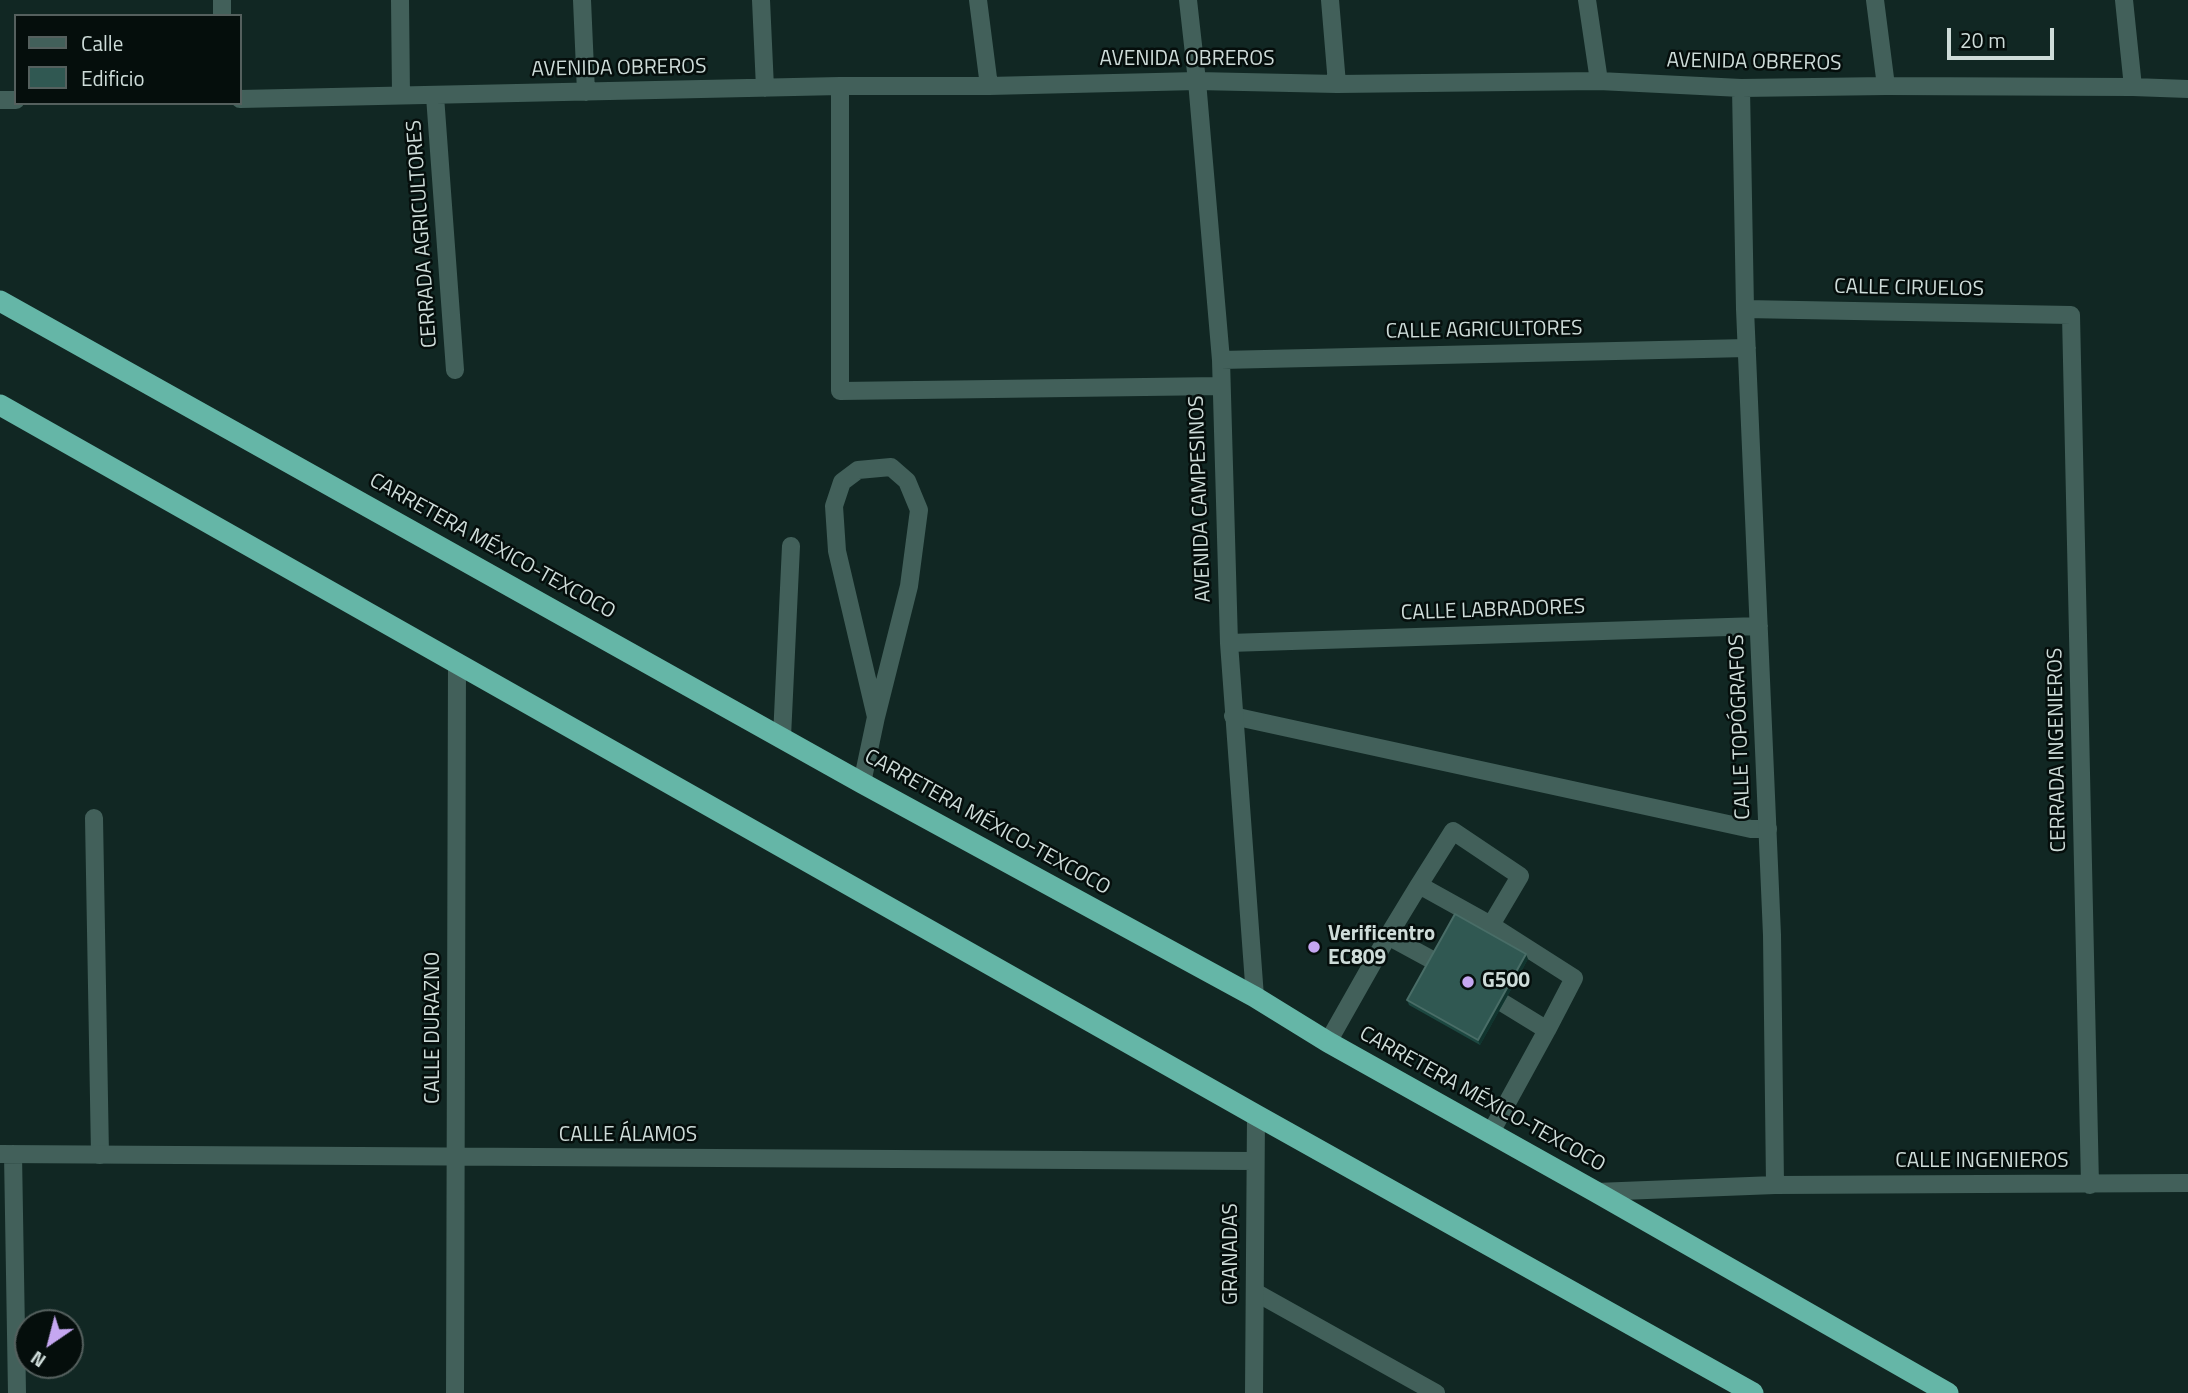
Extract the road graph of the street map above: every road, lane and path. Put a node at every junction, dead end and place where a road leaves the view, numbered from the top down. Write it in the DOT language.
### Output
graph roads {
  1 [pos="400,0"];
  2 [pos="582,0"];
  3 [pos="761,0"];
  4 [pos="978,0"];
  5 [pos="1188,0"];
  6 [pos="1329,0"];
  7 [pos="1587,0"];
  8 [pos="1875,0"];
  9 [pos="2124,0"];
  10 [pos="1197,81"];
  11 [pos="1599,81"];
  12 [pos="1337,84"];
  13 [pos="840,86"];
  14 [pos="989,86"];
  15 [pos="1886,86"];
  16 [pos="2133,87"];
  17 [pos="765,88"];
  18 [pos="1741,88"];
  19 [pos="2188,89"];
  20 [pos="586,92"];
  21 [pos="401,95"];
  22 [pos="435,96"];
  23 [pos="242,99"];
  24 [pos="0,301"];
  25 [pos="1745,309"];
  26 [pos="2071,315"];
  27 [pos="1747,348"];
  28 [pos="1221,360"];
  29 [pos="455,370"];
  30 [pos="1221,386"];
  31 [pos="0,405"];
  32 [pos="791,546"];
  33 [pos="1759,626"];
  34 [pos="1228,643"];
  35 [pos="457,663"];
  36 [pos="1233,716"];
  37 [pos="876,717"];
  38 [pos="782,737"];
  39 [pos="862,783"];
  40 [pos="94,818"];
  41 [pos="1768,829"];
  42 [pos="1419,885"];
  43 [pos="1490,925"];
  44 [pos="1388,936"];
  45 [pos="1434,961"];
  46 [pos="1255,997"];
  47 [pos="1503,1003"];
  48 [pos="1547,1030"];
  49 [pos="1328,1042"];
  50 [pos="1256,1115"];
  51 [pos="1490,1134"];
  52 [pos="7,1154"];
  53 [pos="100,1155"];
  54 [pos="456,1158"];
  55 [pos="1255,1161"];
  56 [pos="2188,1183"];
  57 [pos="1775,1185"];
  58 [pos="2090,1185"];
  59 [pos="1596,1192"];
  60 [pos="1255,1292"];
  61 [pos="17,1393"];
  62 [pos="455,1393"];
  63 [pos="1254,1393"];
  64 [pos="1436,1393"];
  65 [pos="1754,1393"];
  66 [pos="1948,1393"];
  1 -- 21 [label="street"];
  2 -- 20 [label="street"];
  3 -- 17 [label="street"];
  4 -- 14 [label="street"];
  5 -- 10 [label="street, AVENIDA CAMPESINOS"];
  6 -- 12 [label="street"];
  7 -- 11 [label="street"];
  8 -- 15 [label="street"];
  9 -- 16 [label="street"];
  10 -- 12 [label="street, AVENIDA OBREROS"];
  10 -- 14 [label="street, AVENIDA OBREROS"];
  10 -- 28 [label="street, AVENIDA CAMPESINOS"];
  11 -- 12 [label="street, AVENIDA OBREROS"];
  11 -- 18 [label="street, AVENIDA OBREROS"];
  13 -- 14 [label="street, AVENIDA OBREROS"];
  13 -- 17 [label="street, AVENIDA OBREROS"];
  13 -- 30 [label="street"];
  15 -- 16 [label="street, AVENIDA OBREROS"];
  15 -- 18 [label="street, AVENIDA OBREROS"];
  16 -- 19 [label="street, AVENIDA OBREROS"];
  17 -- 20 [label="street, AVENIDA OBREROS"];
  18 -- 25 [label="street, CALLE TOPÓGRAFOS"];
  20 -- 22 [label="street, AVENIDA OBREROS"];
  21 -- 22 [label="street, AVENIDA OBREROS"];
  21 -- 23 [label="street, AVENIDA OBREROS"];
  22 -- 29 [label="street, CERRADA AGRICULTORES"];
  24 -- 38 [label="highway, CARRETERA MÉXICO-TEXCOCO"];
  25 -- 26 [label="street, CALLE CIRUELOS"];
  25 -- 27 [label="street, CALLE TOPÓGRAFOS"];
  26 -- 58 [label="street, CERRADA INGENIEROS"];
  27 -- 28 [label="street, CALLE AGRICULTORES"];
  27 -- 33 [label="street, CALLE TOPÓGRAFOS"];
  28 -- 30 [label="street, AVENIDA CAMPESINOS"];
  30 -- 34 [label="street, AVENIDA CAMPESINOS"];
  31 -- 35 [label="highway"];
  32 -- 38 [label="street"];
  33 -- 34 [label="street, CALLE LABRADORES"];
  33 -- 41 [label="street, CALLE TOPÓGRAFOS"];
  34 -- 36 [label="street, AVENIDA CAMPESINOS"];
  35 -- 50 [label="highway"];
  35 -- 54 [label="street, CALLE DURAZNO"];
  36 -- 41 [label="street"];
  36 -- 46 [label="street, AVENIDA CAMPESINOS"];
  37 -- 37 [label="street"];
  37 -- 39 [label="street"];
  38 -- 39 [label="highway, CARRETERA MÉXICO-TEXCOCO"];
  39 -- 46 [label="highway, CARRETERA MÉXICO-TEXCOCO"];
  40 -- 53 [label="street"];
  41 -- 57 [label="street, CALLE TOPÓGRAFOS"];
  42 -- 43 [label="street"];
  42 -- 43 [label="street"];
  42 -- 44 [label="street"];
  43 -- 48 [label="street"];
  44 -- 45 [label="street"];
  44 -- 49 [label="street"];
  46 -- 49 [label="highway, CARRETERA MÉXICO-TEXCOCO"];
  47 -- 48 [label="street"];
  48 -- 51 [label="street"];
  49 -- 51 [label="highway, CARRETERA MÉXICO-TEXCOCO"];
  50 -- 55 [label="street, GRANADAS"];
  50 -- 65 [label="highway"];
  51 -- 59 [label="highway, CARRETERA MÉXICO-TEXCOCO"];
  52 -- 53 [label="street, CALLE ÁLAMOS"];
  52 -- 61 [label="street"];
  53 -- 54 [label="street, CALLE ÁLAMOS"];
  54 -- 55 [label="street, CALLE ÁLAMOS"];
  54 -- 62 [label="street, CALLE DURAZNO"];
  55 -- 60 [label="street, GRANADAS"];
  56 -- 58 [label="street, CALLE INGENIEROS"];
  57 -- 58 [label="street, CALLE INGENIEROS"];
  57 -- 59 [label="street"];
  59 -- 66 [label="highway, CARRETERA MÉXICO-TEXCOCO"];
  60 -- 63 [label="street, GRANADAS"];
  60 -- 64 [label="street"];
}
